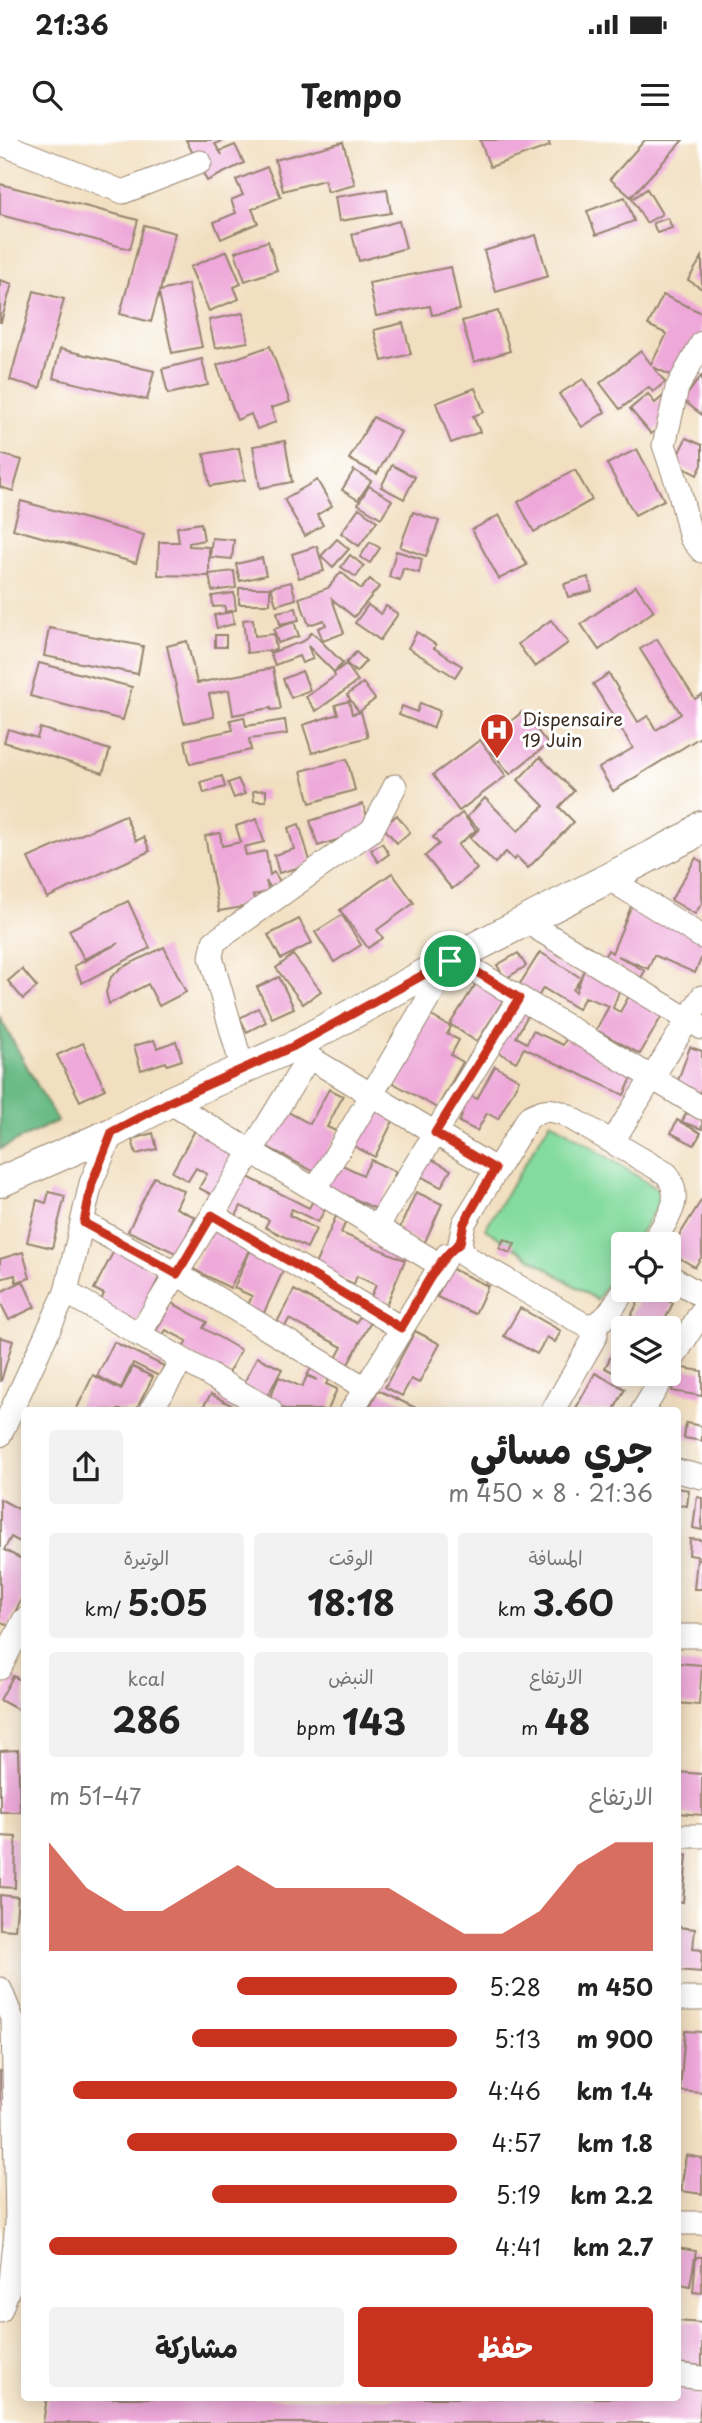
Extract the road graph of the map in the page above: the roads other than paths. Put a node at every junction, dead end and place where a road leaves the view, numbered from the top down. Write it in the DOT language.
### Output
graph roads {
  1 [pos="0,143"];
  2 [pos="200,162"];
  3 [pos="702,343"];
  4 [pos="702,551"];
  5 [pos="395,786"];
  6 [pos="697,836"];
  7 [pos="608,878"];
  8 [pos="525,921"];
  9 [pos="702,937"];
  10 [pos="452,960"];
  11 [pos="702,997"];
  12 [pos="519,998"];
  13 [pos="695,1023"];
  14 [pos="300,1052"];
  15 [pos="243,1071"];
  16 [pos="652,1078"];
  17 [pos="372,1095"];
  18 [pos="169,1102"];
  19 [pos="702,1108"];
  20 [pos="112,1132"];
  21 [pos="435,1133"];
  22 [pos="613,1140"];
  23 [pos="251,1152"];
  24 [pos="495,1169"];
  25 [pos="0,1182"];
  26 [pos="315,1190"];
  27 [pos="212,1215"];
  28 [pos="84,1223"];
  29 [pos="377,1227"];
  30 [pos="659,1232"];
  31 [pos="460,1243"];
  32 [pos="440,1265"];
  33 [pos="177,1274"];
  34 [pos="681,1283"];
  35 [pos="66,1292"];
  36 [pos="702,1296"];
  37 [pos="616,1302"];
  38 [pos="702,1311"];
  39 [pos="595,1325"];
  40 [pos="401,1328"];
  41 [pos="139,1335"];
  42 [pos="681,1346"];
  43 [pos="182,1360"];
  44 [pos="658,1386"];
  45 [pos="365,1388"];
  46 [pos="153,1407"];
  47 [pos="265,1407"];
  48 [pos="354,1407"];
  49 [pos="554,1407"];
  50 [pos="645,1407"];
  51 [pos="2,1427"];
  52 [pos="681,1472"];
  53 [pos="702,1477"];
  54 [pos="21,1626"];
  55 [pos="681,1636"];
  56 [pos="702,1636"];
  57 [pos="0,1668"];
  58 [pos="681,1836"];
  59 [pos="702,1836"];
  60 [pos="0,1989"];
  61 [pos="681,1999"];
  62 [pos="702,1999"];
  63 [pos="681,2223"];
  64 [pos="702,2223"];
  65 [pos="0,2311"];
  66 [pos="681,2375"];
  67 [pos="702,2378"];
  1 -- 2 [label="street"];
  3 -- 4 [label="street"];
  5 -- 15 [label="street"];
  6 -- 7 [label="main road"];
  7 -- 8 [label="main road"];
  7 -- 9 [label="street"];
  8 -- 10 [label="main road"];
  8 -- 13 [label="street"];
  10 -- 12 [label="street"];
  10 -- 14 [label="main road"];
  10 -- 17 [label="street"];
  11 -- 13 [label="street"];
  12 -- 16 [label="street"];
  12 -- 21 [label="street"];
  13 -- 16 [label="street"];
  14 -- 15 [label="main road"];
  14 -- 17 [label="street"];
  14 -- 23 [label="street"];
  15 -- 18 [label="main road"];
  16 -- 19 [label="street"];
  16 -- 22 [label="street"];
  17 -- 21 [label="street"];
  17 -- 26 [label="street"];
  18 -- 20 [label="main road"];
  18 -- 23 [label="street"];
  20 -- 25 [label="main road"];
  20 -- 28 [label="street"];
  21 -- 24 [label="street"];
  21 -- 29 [label="street"];
  22 -- 24 [label="street"];
  22 -- 30 [label="street"];
  23 -- 26 [label="street"];
  23 -- 27 [label="street"];
  24 -- 31 [label="street"];
  26 -- 29 [label="street"];
  27 -- 33 [label="street"];
  27 -- 40 [label="street"];
  28 -- 33 [label="street"];
  28 -- 35 [label="street"];
  29 -- 32 [label="street"];
  31 -- 32 [label="street"];
  31 -- 39 [label="street"];
  32 -- 40 [label="street"];
  33 -- 41 [label="street"];
  33 -- 45 [label="street"];
  34 -- 36 [label="street"];
  35 -- 41 [label="street"];
  35 -- 51 [label="street"];
  37 -- 39 [label="street"];
  38 -- 42 [label="street"];
  39 -- 49 [label="street"];
  40 -- 45 [label="street"];
  41 -- 43 [label="street"];
  43 -- 46 [label="street"];
  43 -- 47 [label="street"];
  44 -- 50 [label="street"];
  45 -- 48 [label="street"];
  52 -- 53 [label="street"];
  54 -- 57 [label="street"];
  55 -- 56 [label="street"];
  58 -- 59 [label="street"];
  60 -- 65 [label="street"];
  61 -- 62 [label="street"];
  63 -- 64 [label="street"];
  66 -- 67 [label="street"];
}
